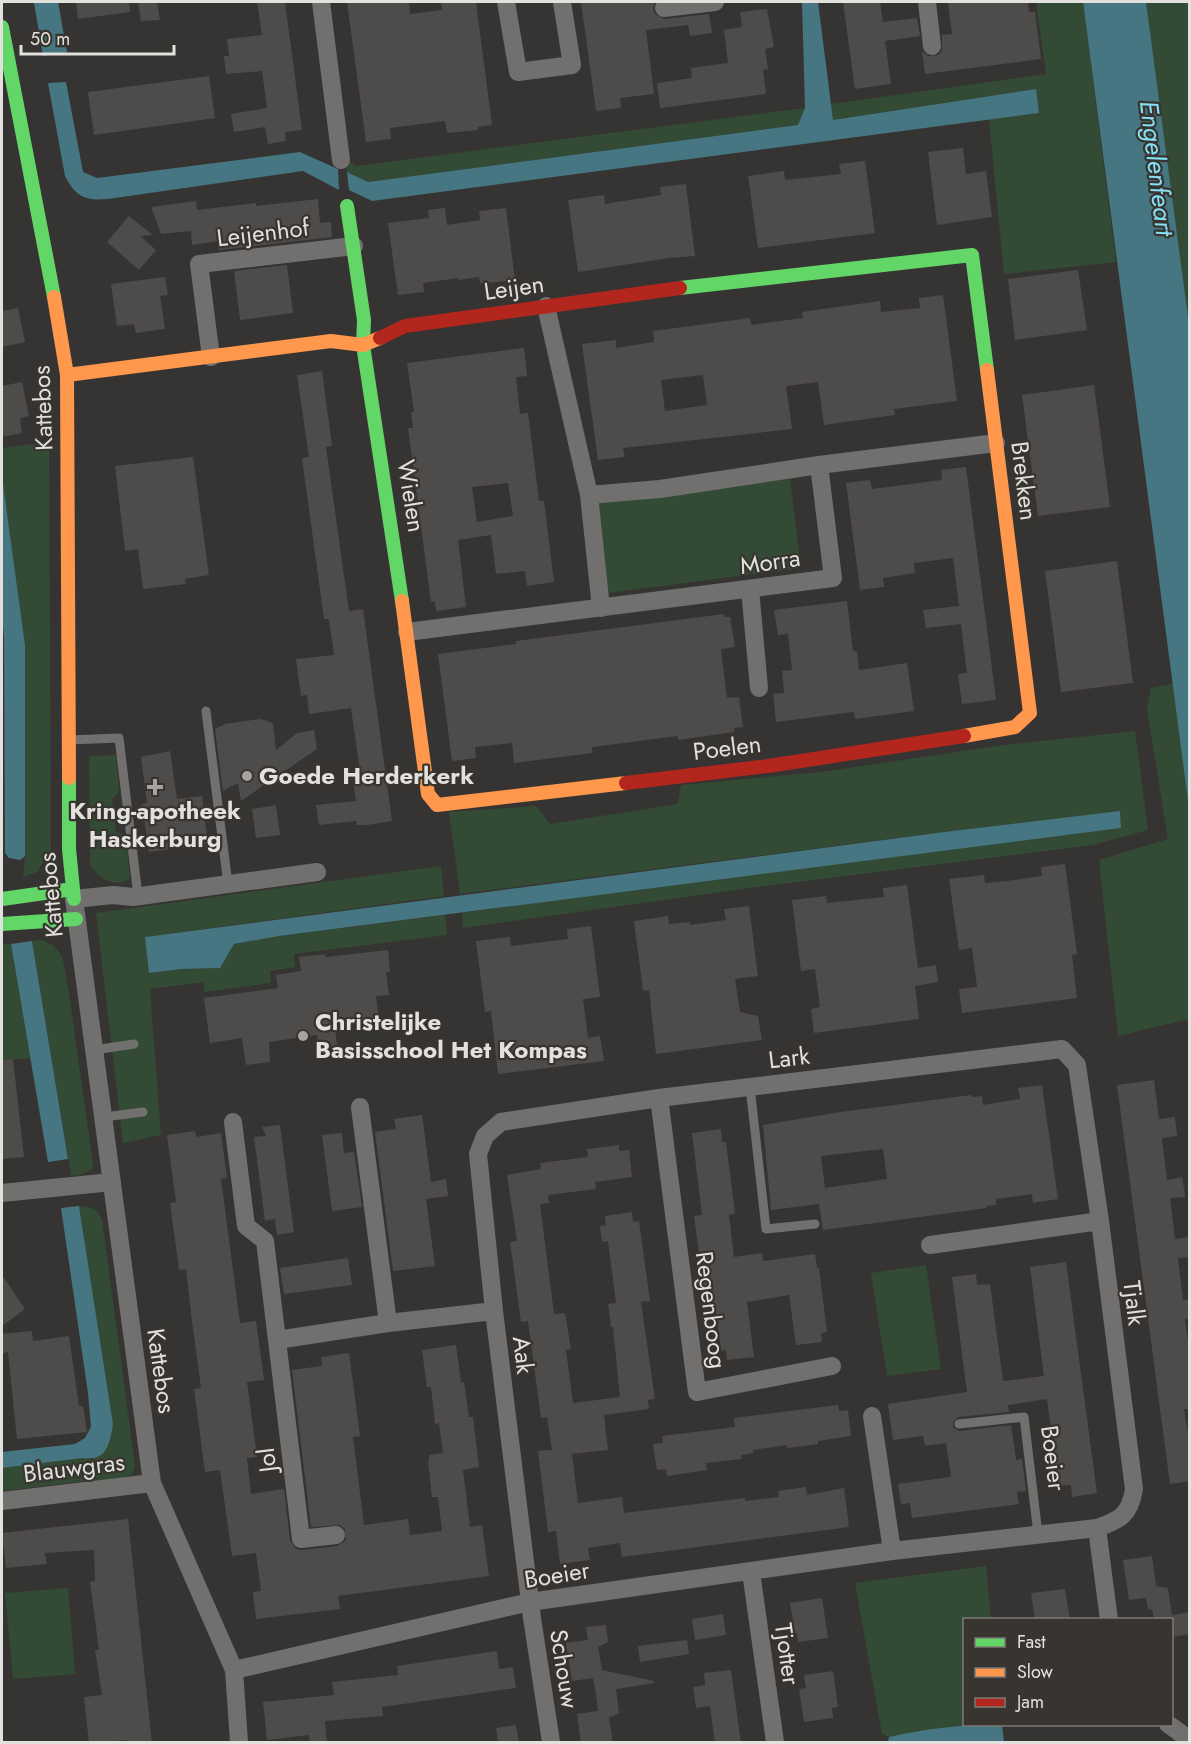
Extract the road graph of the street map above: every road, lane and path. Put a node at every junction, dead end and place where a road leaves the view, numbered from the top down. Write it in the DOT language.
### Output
graph roads {
  1 [pos="321,2"];
  2 [pos="506,2"];
  3 [pos="562,2"];
  4 [pos="715,2"];
  5 [pos="927,2"];
  6 [pos="664,8"];
  7 [pos="2,27"];
  8 [pos="932,46"];
  9 [pos="341,160"];
  10 [pos="347,206"];
  11 [pos="354,246"];
  12 [pos="972,255"];
  13 [pos="546,306"];
  14 [pos="363,345"];
  15 [pos="211,357"];
  16 [pos="67,375"];
  17 [pos="996,443"];
  18 [pos="819,465"];
  19 [pos="588,495"];
  20 [pos="750,589"];
  21 [pos="601,608"];
  22 [pos="407,632"];
  23 [pos="759,688"];
  24 [pos="206,711"];
  25 [pos="1030,712"];
  26 [pos="69,740"];
  27 [pos="428,794"];
  28 [pos="316,872"];
  29 [pos="228,884"];
  30 [pos="74,894"];
  31 [pos="138,896"];
  32 [pos="2,899"];
  33 [pos="76,919"];
  34 [pos="2,924"];
  35 [pos="134,1044"];
  36 [pos="94,1050"];
  37 [pos="1077,1065"];
  38 [pos="750,1087"];
  39 [pos="659,1098"];
  40 [pos="360,1107"];
  41 [pos="143,1112"];
  42 [pos="104,1117"];
  43 [pos="233,1122"];
  44 [pos="501,1122"];
  45 [pos="112,1182"];
  46 [pos="2,1193"];
  47 [pos="1100,1221"];
  48 [pos="816,1224"];
  49 [pos="930,1245"];
  50 [pos="494,1311"];
  51 [pos="388,1323"];
  52 [pos="277,1340"];
  53 [pos="832,1366"];
  54 [pos="872,1416"];
  55 [pos="959,1424"];
  56 [pos="152,1483"];
  57 [pos="2,1501"];
  58 [pos="1097,1528"];
  59 [pos="336,1534"];
  60 [pos="1038,1534"];
  61 [pos="892,1551"];
  62 [pos="751,1572"];
  63 [pos="530,1602"];
  64 [pos="1109,1618"];
  65 [pos="234,1670"];
  66 [pos="1169,1726"];
  67 [pos="1190,1740"];
  68 [pos="239,1743"];
  69 [pos="551,1743"];
  70 [pos="775,1743"];
  1 -- 9 [label="street"];
  2 -- 3 [label="street"];
  4 -- 6 [label="street"];
  5 -- 8 [label="street"];
  7 -- 16 [label="street, Kattebos"];
  10 -- 11 [label="street, Wielen"];
  11 -- 14 [label="street, Wielen"];
  11 -- 15 [label="street, Leijenhof"];
  12 -- 13 [label="street, Leijen"];
  12 -- 17 [label="street, Brekken"];
  13 -- 14 [label="street, Leijen"];
  13 -- 19 [label="street"];
  14 -- 15 [label="street"];
  14 -- 22 [label="street, Wielen"];
  15 -- 16 [label="street"];
  16 -- 26 [label="street, Kattebos"];
  17 -- 18 [label="street"];
  17 -- 25 [label="street, Brekken"];
  18 -- 19 [label="street"];
  18 -- 20 [label="street, Morra"];
  19 -- 21 [label="street"];
  20 -- 21 [label="street, Morra"];
  20 -- 23 [label="street"];
  21 -- 22 [label="street, Morra"];
  22 -- 27 [label="street, Wielen"];
  24 -- 29 [label="lane"];
  25 -- 27 [label="street, Poelen"];
  26 -- 30 [label="street, Kattebos"];
  26 -- 31 [label="lane"];
  28 -- 29 [label="street"];
  29 -- 31 [label="street"];
  30 -- 31 [label="street"];
  30 -- 32 [label="street"];
  30 -- 33 [label="street, Kattebos"];
  33 -- 34 [label="street"];
  33 -- 36 [label="street, Kattebos"];
  35 -- 36 [label="lane"];
  36 -- 42 [label="street, Kattebos"];
  37 -- 38 [label="street, Lark"];
  37 -- 47 [label="street, Tjalk"];
  38 -- 39 [label="street, Lark"];
  38 -- 48 [label="lane"];
  39 -- 44 [label="street, Lark"];
  39 -- 53 [label="street, Regenboog"];
  40 -- 51 [label="street"];
  41 -- 42 [label="lane"];
  42 -- 45 [label="street, Kattebos"];
  43 -- 52 [label="street, Jol"];
  44 -- 50 [label="street, Aak"];
  45 -- 46 [label="street"];
  45 -- 56 [label="street, Kattebos"];
  47 -- 49 [label="street"];
  47 -- 58 [label="street, Tjalk"];
  50 -- 51 [label="street"];
  50 -- 63 [label="street, Aak"];
  51 -- 52 [label="street"];
  52 -- 59 [label="street, Jol"];
  54 -- 61 [label="street"];
  55 -- 60 [label="lane, Boeier"];
  56 -- 57 [label="street, Blauwgras"];
  56 -- 65 [label="street, Kattebos"];
  58 -- 60 [label="street, Boeier"];
  58 -- 64 [label="street"];
  60 -- 61 [label="street, Boeier"];
  61 -- 62 [label="street, Boeier"];
  62 -- 63 [label="street, Boeier"];
  62 -- 70 [label="street, Tjotter"];
  63 -- 65 [label="street, Boeier"];
  63 -- 69 [label="street, Schouw"];
  65 -- 68 [label="street, Kattebos"];
  66 -- 67 [label="street"];
}
